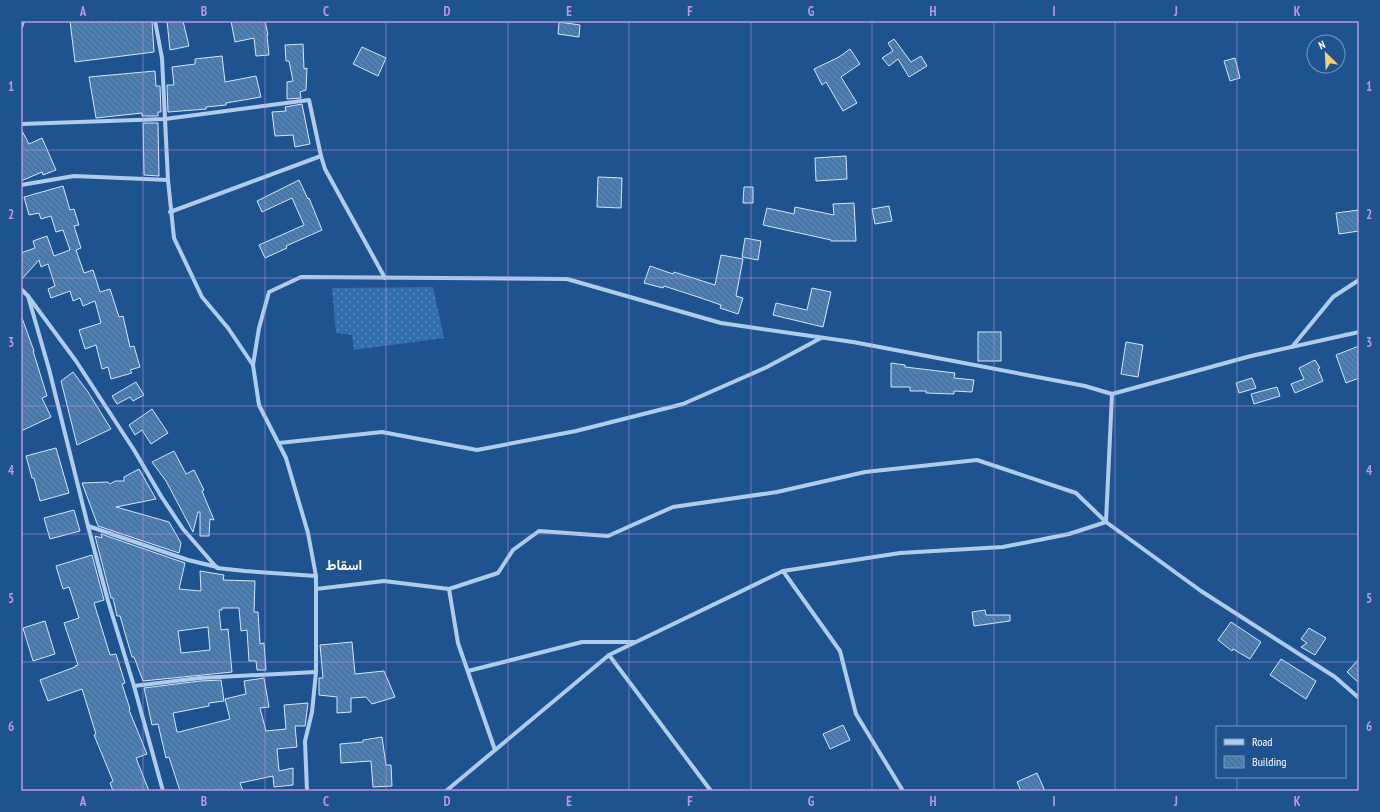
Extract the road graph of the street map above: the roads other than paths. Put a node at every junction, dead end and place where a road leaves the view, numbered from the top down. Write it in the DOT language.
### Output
graph roads {
  1 [pos="23,21"];
  2 [pos="155,21"];
  3 [pos="21,27"];
  4 [pos="165,119"];
  5 [pos="21,124"];
  6 [pos="321,156"];
  7 [pos="168,180"];
  8 [pos="21,185"];
  9 [pos="170,212"];
  10 [pos="385,278"];
  11 [pos="1359,280"];
  12 [pos="21,289"];
  13 [pos="28,296"];
  14 [pos="1359,332"];
  15 [pos="821,338"];
  16 [pos="1291,347"];
  17 [pos="253,365"];
  18 [pos="1112,394"];
  19 [pos="279,443"];
  20 [pos="1106,522"];
  21 [pos="88,526"];
  22 [pos="217,568"];
  23 [pos="783,571"];
  24 [pos="316,576"];
  25 [pos="316,589"];
  26 [pos="449,589"];
  27 [pos="636,642"];
  28 [pos="609,655"];
  29 [pos="468,671"];
  30 [pos="316,672"];
  31 [pos="134,686"];
  32 [pos="1359,698"];
  33 [pos="495,750"];
  34 [pos="163,791"];
  35 [pos="307,791"];
  36 [pos="446,791"];
  37 [pos="711,791"];
  38 [pos="903,791"];
  1 -- 3 [label="street"];
  2 -- 4 [label="street"];
  4 -- 5 [label="street"];
  4 -- 6 [label="street"];
  4 -- 7 [label="street"];
  6 -- 9 [label="street"];
  6 -- 10 [label="street"];
  7 -- 8 [label="street"];
  7 -- 9 [label="street"];
  9 -- 17 [label="street"];
  10 -- 15 [label="street"];
  10 -- 17 [label="street"];
  11 -- 16 [label="street"];
  12 -- 13 [label="street"];
  13 -- 21 [label="street"];
  13 -- 22 [label="street"];
  14 -- 16 [label="street"];
  15 -- 18 [label="street"];
  15 -- 19 [label="street"];
  16 -- 18 [label="street"];
  17 -- 19 [label="street"];
  18 -- 20 [label="street"];
  19 -- 24 [label="street"];
  20 -- 23 [label="street"];
  20 -- 26 [label="street"];
  20 -- 32 [label="street"];
  21 -- 22 [label="street"];
  21 -- 31 [label="street"];
  22 -- 24 [label="street"];
  23 -- 27 [label="street"];
  23 -- 38 [label="street"];
  24 -- 25 [label="street"];
  25 -- 26 [label="street"];
  25 -- 30 [label="street"];
  26 -- 29 [label="street"];
  27 -- 28 [label="street"];
  27 -- 29 [label="street"];
  28 -- 33 [label="street"];
  28 -- 37 [label="street"];
  29 -- 33 [label="street"];
  30 -- 31 [label="street"];
  30 -- 35 [label="street"];
  31 -- 34 [label="street"];
  33 -- 36 [label="street"];
}
